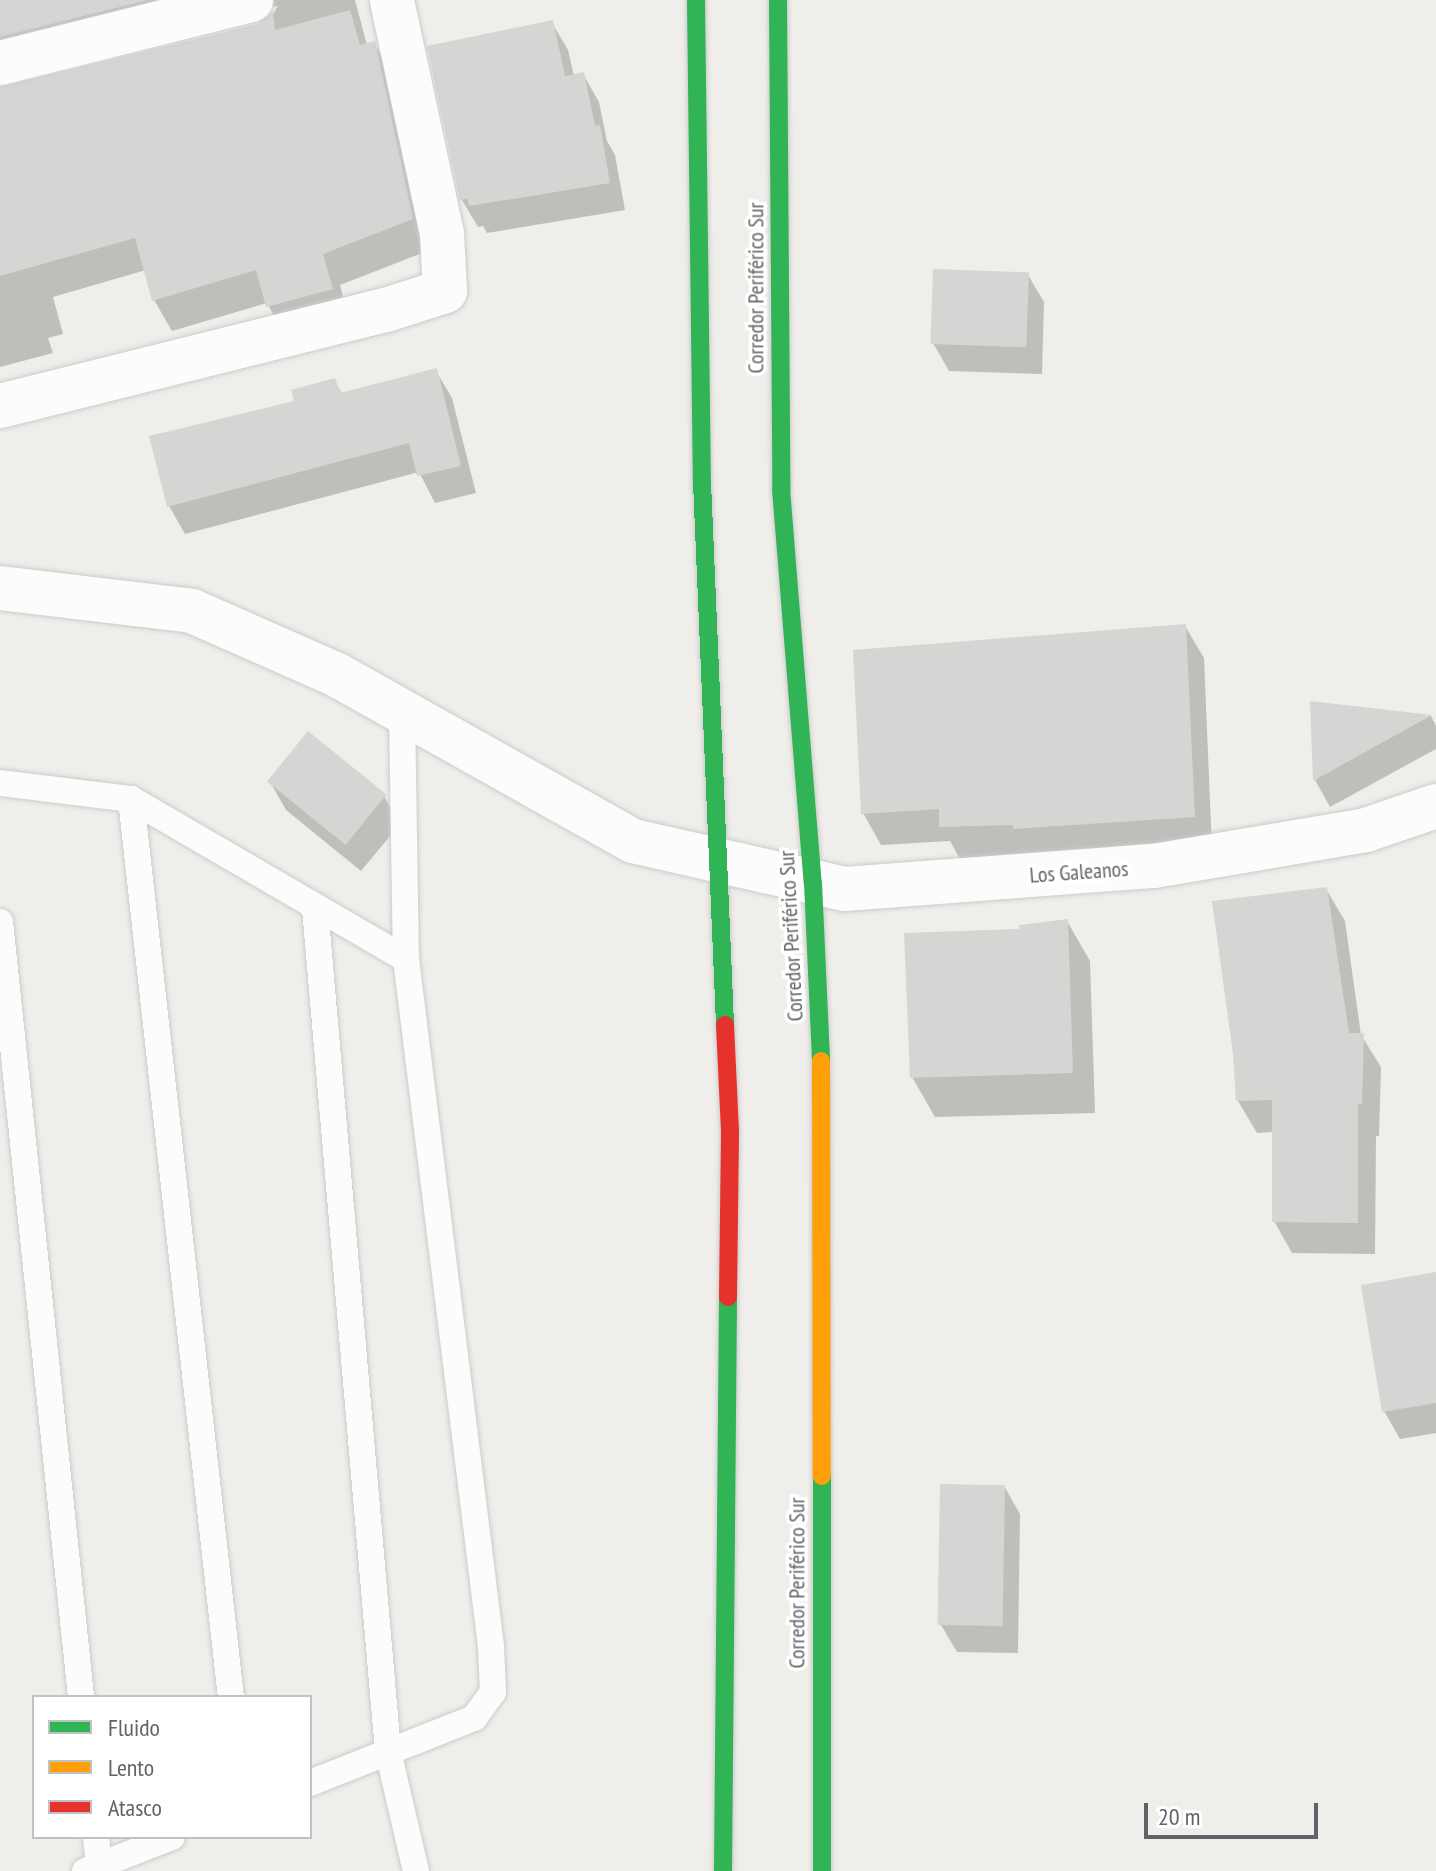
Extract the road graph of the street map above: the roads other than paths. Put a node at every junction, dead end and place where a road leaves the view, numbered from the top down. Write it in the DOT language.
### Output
graph roads {
  1 [pos="251,0"];
  2 [pos="392,0"];
  3 [pos="696,0"];
  4 [pos="778,0"];
  5 [pos="0,63"];
  6 [pos="0,406"];
  7 [pos="0,588"];
  8 [pos="402,711"];
  9 [pos="0,783"];
  10 [pos="131,799"];
  11 [pos="1436,806"];
  12 [pos="718,861"];
  13 [pos="813,883"];
  14 [pos="315,908"];
  15 [pos="0,922"];
  16 [pos="406,959"];
  17 [pos="81,1695"];
  18 [pos="231,1695"];
  19 [pos="388,1751"];
  20 [pos="312,1782"];
  21 [pos="96,1839"];
  22 [pos="167,1839"];
  23 [pos="92,1868"];
  24 [pos="416,1871"];
  25 [pos="723,1871"];
  26 [pos="822,1871"];
  1 -- 5 [label="street"];
  2 -- 6 [label="street"];
  3 -- 12 [label="main road"];
  4 -- 13 [label="main road, Corredor Periférico Sur"];
  7 -- 8 [label="street, Los Galeanos"];
  8 -- 12 [label="street, Los Galeanos"];
  8 -- 16 [label="lane"];
  9 -- 10 [label="lane"];
  10 -- 14 [label="lane"];
  10 -- 18 [label="lane"];
  11 -- 13 [label="street, Los Galeanos"];
  12 -- 13 [label="street, Los Galeanos"];
  12 -- 25 [label="main road"];
  13 -- 26 [label="main road, Corredor Periférico Sur"];
  14 -- 16 [label="lane"];
  14 -- 19 [label="lane"];
  15 -- 17 [label="lane"];
  16 -- 19 [label="lane"];
  19 -- 20 [label="lane"];
  19 -- 24 [label="lane"];
  21 -- 23 [label="lane"];
  22 -- 23 [label="lane"];
}
